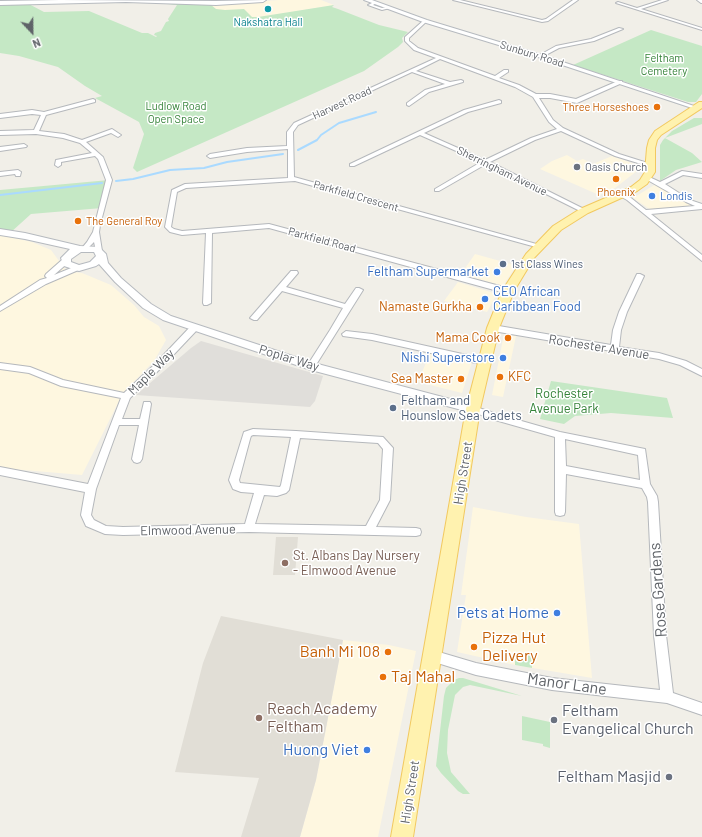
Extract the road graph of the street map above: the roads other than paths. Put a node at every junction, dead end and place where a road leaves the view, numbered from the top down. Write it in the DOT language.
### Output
graph roads {
  1 [pos="263,0"];
  2 [pos="367,0"];
  3 [pos="455,0"];
  4 [pos="576,0"];
  5 [pos="666,0"];
  6 [pos="699,0"];
  7 [pos="702,2"];
  8 [pos="0,3"];
  9 [pos="618,3"];
  10 [pos="639,9"];
  11 [pos="425,21"];
  12 [pos="621,29"];
  13 [pos="702,29"];
  14 [pos="540,56"];
  15 [pos="439,58"];
  16 [pos="412,71"];
  17 [pos="506,71"];
  18 [pos="495,78"];
  19 [pos="461,81"];
  20 [pos="620,82"];
  21 [pos="450,84"];
  22 [pos="535,96"];
  23 [pos="93,101"];
  24 [pos="499,102"];
  25 [pos="409,104"];
  26 [pos="700,107"];
  27 [pos="44,114"];
  28 [pos="0,116"];
  29 [pos="105,127"];
  30 [pos="561,129"];
  31 [pos="112,131"];
  32 [pos="36,132"];
  33 [pos="420,133"];
  34 [pos="0,134"];
  35 [pos="118,135"];
  36 [pos="82,142"];
  37 [pos="24,146"];
  38 [pos="291,147"];
  39 [pos="0,149"];
  40 [pos="96,154"];
  41 [pos="210,156"];
  42 [pos="486,162"];
  43 [pos="58,165"];
  44 [pos="352,165"];
  45 [pos="651,165"];
  46 [pos="18,171"];
  47 [pos="0,174"];
  48 [pos="702,176"];
  49 [pos="291,178"];
  50 [pos="646,178"];
  51 [pos="660,184"];
  52 [pos="437,190"];
  53 [pos="173,193"];
  54 [pos="621,195"];
  55 [pos="702,206"];
  56 [pos="584,211"];
  57 [pos="646,212"];
  58 [pos="209,230"];
  59 [pos="0,232"];
  60 [pos="96,232"];
  61 [pos="38,239"];
  62 [pos="538,246"];
  63 [pos="83,248"];
  64 [pos="702,248"];
  65 [pos="690,249"];
  66 [pos="100,254"];
  67 [pos="702,259"];
  68 [pos="66,260"];
  69 [pos="83,267"];
  70 [pos="294,273"];
  71 [pos="640,276"];
  72 [pos="118,280"];
  73 [pos="43,282"];
  74 [pos="282,288"];
  75 [pos="359,290"];
  76 [pos="508,291"];
  77 [pos="207,303"];
  78 [pos="346,307"];
  79 [pos="0,309"];
  80 [pos="254,318"];
  81 [pos="194,328"];
  82 [pos="493,328"];
  83 [pos="346,334"];
  84 [pos="615,349"];
  85 [pos="485,362"];
  86 [pos="0,366"];
  87 [pos="311,366"];
  88 [pos="702,373"];
  89 [pos="126,396"];
  90 [pos="147,404"];
  91 [pos="473,409"];
  92 [pos="116,422"];
  93 [pos="142,422"];
  94 [pos="296,434"];
  95 [pos="560,435"];
  96 [pos="137,459"];
  97 [pos="562,468"];
  98 [pos="0,471"];
  99 [pos="645,485"];
  100 [pos="92,489"];
  101 [pos="260,490"];
  102 [pos="560,512"];
  103 [pos="249,528"];
  104 [pos="369,531"];
  105 [pos="416,532"];
  106 [pos="432,656"];
  107 [pos="667,697"];
  108 [pos="702,709"];
  109 [pos="402,837"];
  1 -- 8 [label="street"];
  2 -- 11 [label="street, Sunbury Road"];
  3 -- 4 [label="street"];
  5 -- 10 [label="street"];
  6 -- 7 [label="street"];
  9 -- 10 [label="street"];
  10 -- 13 [label="street"];
  11 -- 14 [label="street, Sunbury Road"];
  11 -- 15 [label="street"];
  12 -- 14 [label="street"];
  14 -- 20 [label="street, Sunbury Road"];
  15 -- 16 [label="street, Harvest Road"];
  15 -- 18 [label="street"];
  16 -- 21 [label="street"];
  16 -- 38 [label="street, Harvest Road"];
  17 -- 18 [label="street"];
  18 -- 22 [label="street"];
  19 -- 21 [label="street"];
  20 -- 22 [label="street"];
  20 -- 26 [label="street, Sunbury Road"];
  21 -- 25 [label="street"];
  22 -- 30 [label="street"];
  23 -- 27 [label="street"];
  24 -- 33 [label="street"];
  26 -- 45 [label="main road, High Street"];
  27 -- 28 [label="street"];
  27 -- 32 [label="street"];
  29 -- 31 [label="street"];
  30 -- 42 [label="street"];
  30 -- 45 [label="street"];
  31 -- 35 [label="street"];
  31 -- 36 [label="street"];
  32 -- 34 [label="street"];
  32 -- 36 [label="street"];
  33 -- 42 [label="street, Sherringham Avenue"];
  33 -- 44 [label="street"];
  36 -- 40 [label="street"];
  37 -- 39 [label="street"];
  38 -- 41 [label="street"];
  38 -- 49 [label="street, Harvest Road"];
  40 -- 43 [label="street"];
  40 -- 60 [label="street"];
  42 -- 52 [label="street"];
  42 -- 56 [label="street, Sherringham Avenue"];
  45 -- 50 [label="main road, High Street"];
  46 -- 47 [label="street"];
  48 -- 51 [label="street"];
  49 -- 53 [label="street, Parkfield Crescent"];
  49 -- 62 [label="street, Parkfield Crescent"];
  50 -- 51 [label="street"];
  50 -- 54 [label="main road, High Street"];
  51 -- 55 [label="street"];
  53 -- 58 [label="street, Parkfield Road"];
  54 -- 56 [label="main road, High Street"];
  54 -- 57 [label="street"];
  55 -- 57 [label="street"];
  56 -- 62 [label="main road, High Street"];
  57 -- 65 [label="street"];
  58 -- 76 [label="street, Parkfield Road"];
  58 -- 77 [label="street"];
  59 -- 61 [label="street"];
  60 -- 63 [label="street"];
  60 -- 66 [label="street"];
  61 -- 63 [label="street"];
  61 -- 68 [label="street"];
  62 -- 76 [label="main road, High Street"];
  63 -- 66 [label="street"];
  63 -- 68 [label="street"];
  64 -- 65 [label="street"];
  65 -- 67 [label="street"];
  66 -- 69 [label="street"];
  66 -- 72 [label="street, Poplar Way"];
  68 -- 69 [label="street, Poplar Way"];
  68 -- 73 [label="street"];
  69 -- 72 [label="street, Poplar Way"];
  69 -- 73 [label="street"];
  70 -- 74 [label="street"];
  71 -- 84 [label="street"];
  72 -- 81 [label="street, Poplar Way"];
  73 -- 79 [label="street"];
  74 -- 78 [label="street"];
  74 -- 80 [label="street"];
  75 -- 78 [label="street"];
  76 -- 82 [label="main road, High Street"];
  78 -- 87 [label="street"];
  81 -- 87 [label="street, Poplar Way"];
  81 -- 89 [label="street, Maple Way"];
  82 -- 84 [label="street, Rochester Avenue"];
  82 -- 85 [label="main road, High Street"];
  83 -- 85 [label="street"];
  84 -- 88 [label="street, Rochester Avenue"];
  85 -- 91 [label="main road, High Street"];
  86 -- 89 [label="street"];
  87 -- 91 [label="street, Poplar Way"];
  89 -- 92 [label="street, Maple Way"];
  90 -- 93 [label="street"];
  91 -- 95 [label="street, Rose Gardens"];
  91 -- 106 [label="main road, High Street"];
  92 -- 93 [label="street"];
  92 -- 100 [label="street, Maple Way"];
  93 -- 96 [label="street"];
  94 -- 101 [label="street"];
  94 -- 101 [label="street"];
  94 -- 104 [label="street"];
  95 -- 97 [label="street"];
  95 -- 99 [label="street, Rose Gardens"];
  97 -- 99 [label="street"];
  97 -- 102 [label="street"];
  98 -- 100 [label="street"];
  99 -- 107 [label="street, Rose Gardens"];
  100 -- 103 [label="street, Elmwood Avenue"];
  101 -- 103 [label="street"];
  103 -- 104 [label="street, Elmwood Avenue"];
  104 -- 105 [label="street, Elmwood Avenue"];
  106 -- 107 [label="street, Manor Lane"];
  106 -- 109 [label="main road, High Street"];
  107 -- 108 [label="street, Manor Lane"];
}
